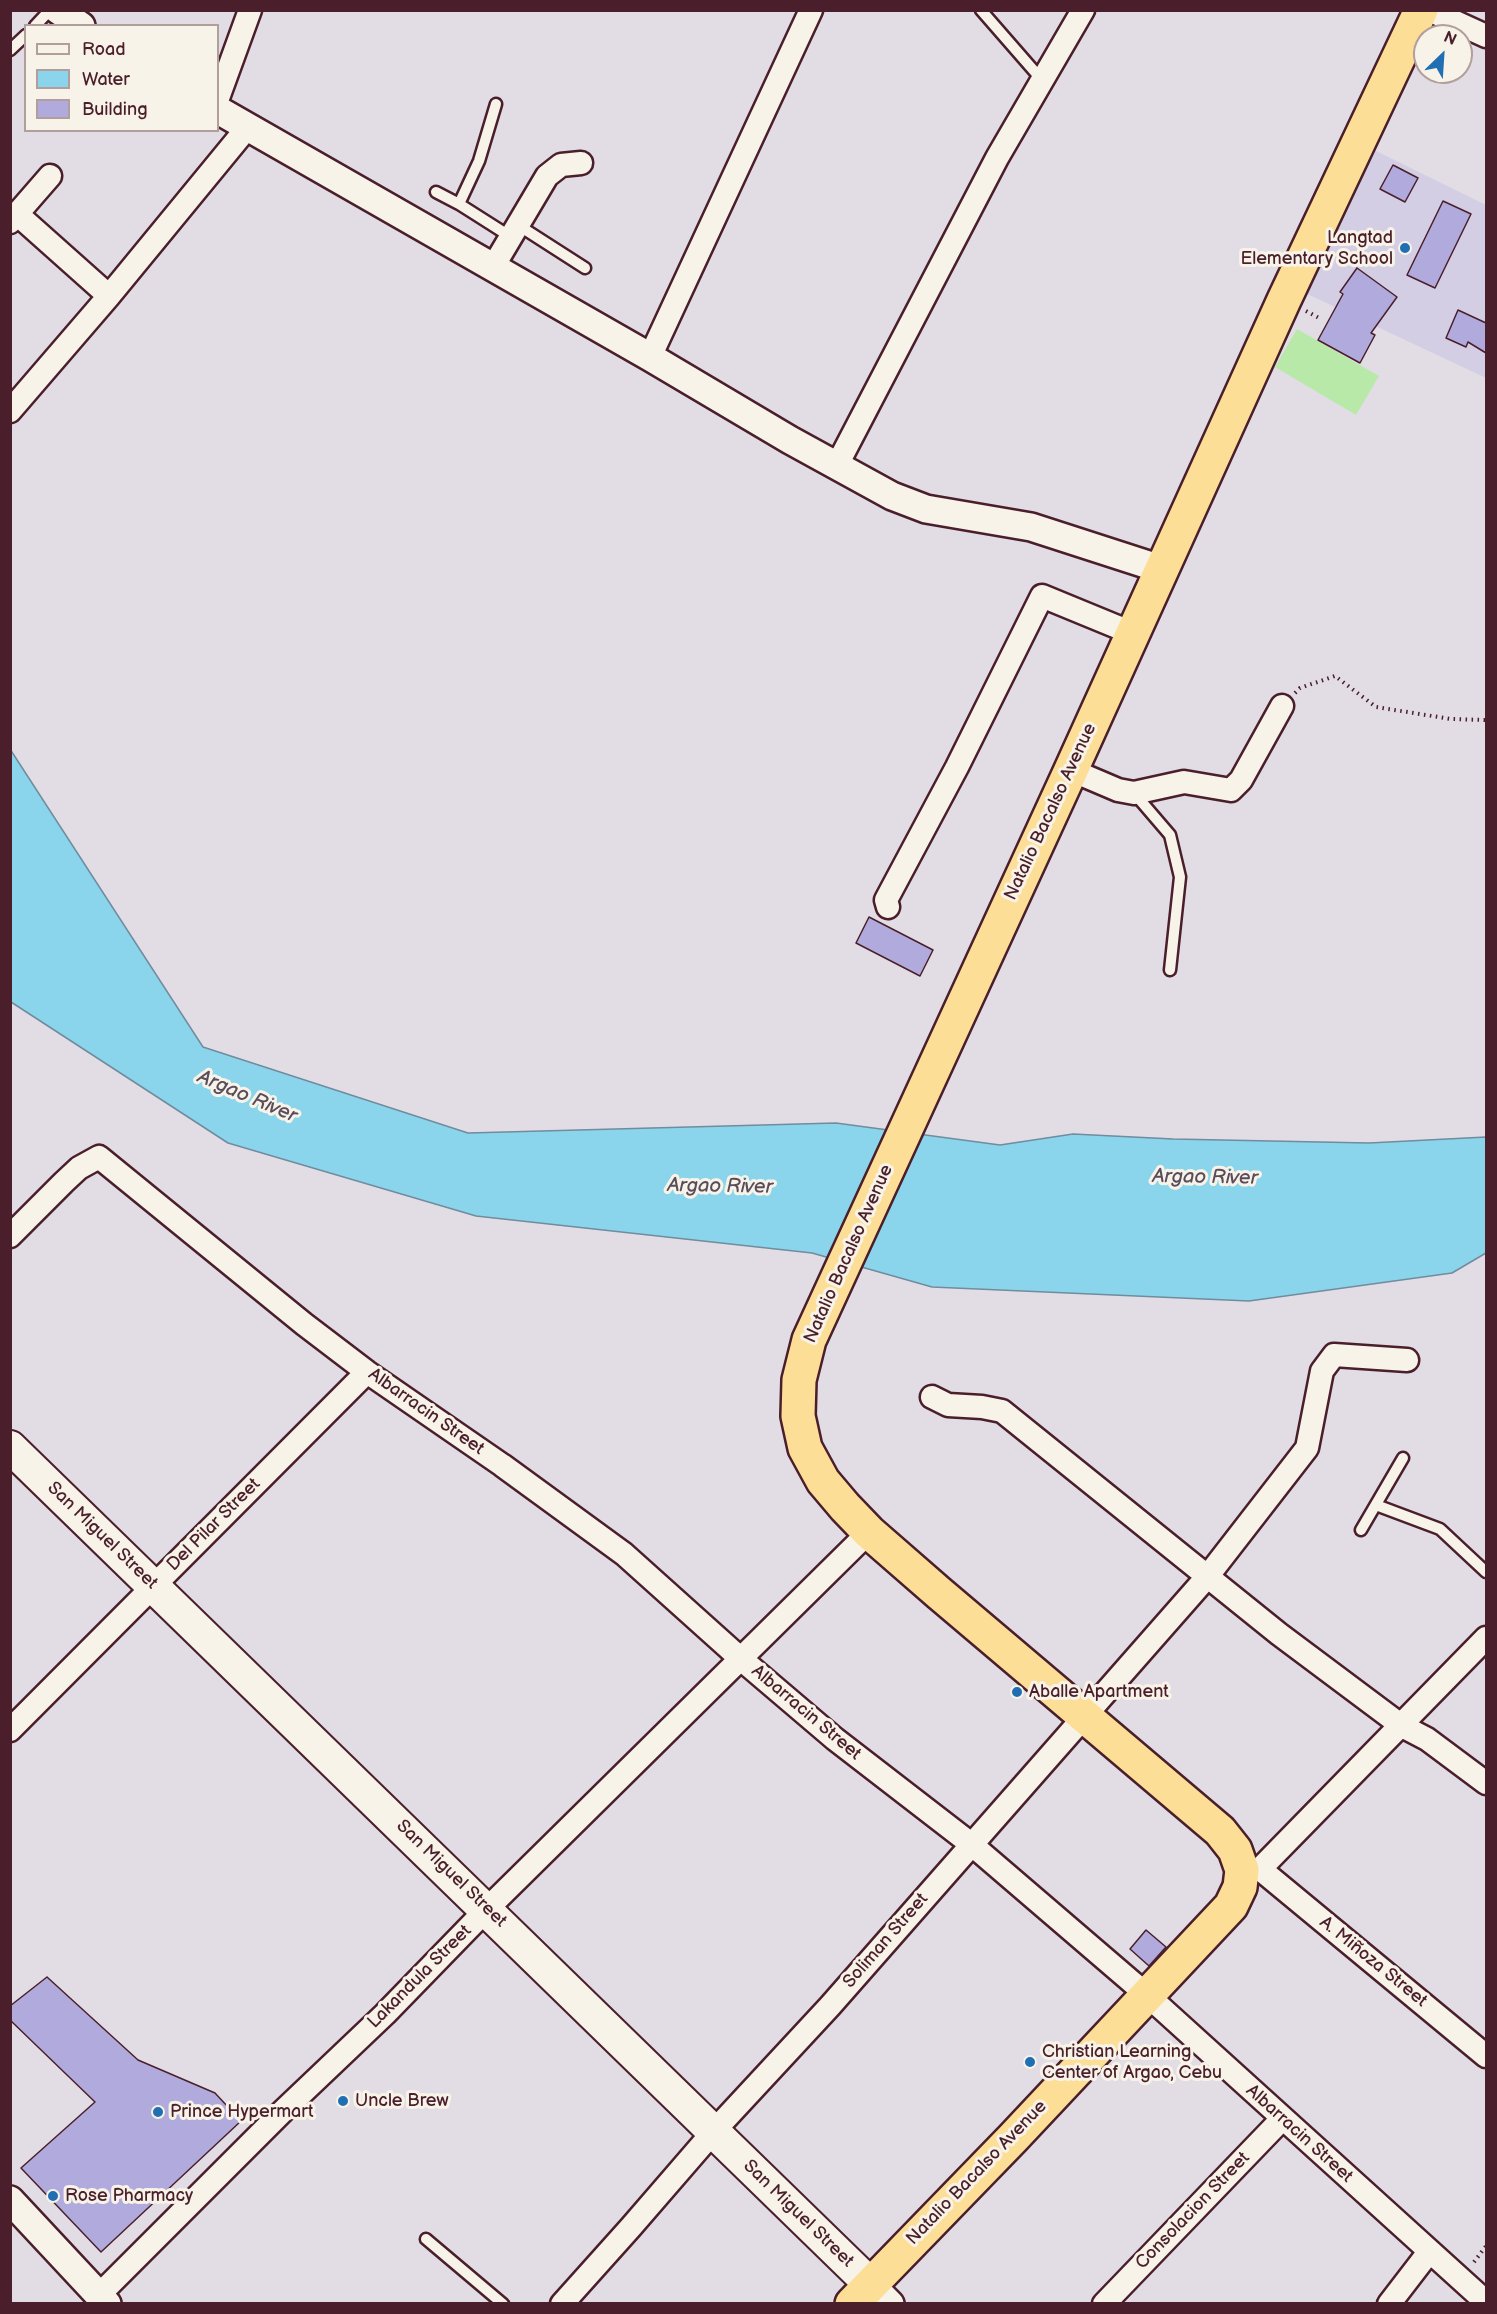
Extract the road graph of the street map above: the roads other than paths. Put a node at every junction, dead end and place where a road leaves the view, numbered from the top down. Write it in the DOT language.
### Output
graph roads {
  1 [pos="50,10"];
  2 [pos="58,10"];
  3 [pos="250,10"];
  4 [pos="811,10"];
  5 [pos="981,10"];
  6 [pos="1083,10"];
  7 [pos="1421,10"];
  8 [pos="1429,10"];
  9 [pos="37,24"];
  10 [pos="78,24"];
  11 [pos="1486,36"];
  12 [pos="24,37"];
  13 [pos="10,50"];
  14 [pos="1042,80"];
  15 [pos="219,95"];
  16 [pos="496,104"];
  17 [pos="219,111"];
  18 [pos="247,128"];
  19 [pos="581,163"];
  20 [pos="50,176"];
  21 [pos="436,192"];
  22 [pos="459,204"];
  23 [pos="14,218"];
  24 [pos="514,231"];
  25 [pos="493,267"];
  26 [pos="585,268"];
  27 [pos="109,296"];
  28 [pos="650,357"];
  29 [pos="10,411"];
  30 [pos="836,466"];
  31 [pos="1161,569"];
  32 [pos="1132,633"];
  33 [pos="1282,706"];
  34 [pos="1071,770"];
  35 [pos="1134,793"];
  36 [pos="888,907"];
  37 [pos="1170,970"];
  38 [pos="10,1236"];
  39 [pos="1407,1360"];
  40 [pos="367,1372"];
  41 [pos="932,1397"];
  42 [pos="10,1447"];
  43 [pos="1403,1458"];
  44 [pos="1376,1505"];
  45 [pos="1361,1530"];
  46 [pos="869,1532"];
  47 [pos="1486,1572"];
  48 [pos="1207,1577"];
  49 [pos="153,1585"];
  50 [pos="1486,1638"];
  51 [pos="741,1659"];
  52 [pos="1084,1716"];
  53 [pos="1402,1726"];
  54 [pos="10,1730"];
  55 [pos="1486,1783"];
  56 [pos="971,1844"];
  57 [pos="1251,1870"];
  58 [pos="487,1909"];
  59 [pos="1147,1995"];
  60 [pos="1486,2056"];
  61 [pos="1282,2119"];
  62 [pos="714,2132"];
  63 [pos="10,2200"];
  64 [pos="426,2239"];
  65 [pos="1429,2252"];
  66 [pos="871,2297"];
  67 [pos="103,2299"];
  68 [pos="1486,2302"];
  69 [pos="503,2304"];
  70 [pos="562,2304"];
  71 [pos="1104,2304"];
  72 [pos="1389,2304"];
  1 -- 9 [label="lane"];
  2 -- 10 [label="street"];
  3 -- 15 [label="street"];
  4 -- 28 [label="street"];
  5 -- 14 [label="lane"];
  6 -- 14 [label="street"];
  7 -- 31 [label="highway, Natalio Bacalso Avenue"];
  8 -- 11 [label="street"];
  12 -- 13 [label="lane"];
  14 -- 30 [label="street"];
  16 -- 22 [label="lane"];
  17 -- 18 [label="street"];
  18 -- 25 [label="street"];
  18 -- 27 [label="street"];
  19 -- 24 [label="street"];
  20 -- 23 [label="street"];
  21 -- 22 [label="lane"];
  22 -- 24 [label="lane"];
  23 -- 27 [label="street"];
  24 -- 25 [label="street"];
  24 -- 26 [label="lane"];
  25 -- 28 [label="street"];
  27 -- 29 [label="street"];
  28 -- 30 [label="street"];
  30 -- 31 [label="street"];
  31 -- 32 [label="highway, Natalio Bacalso Avenue"];
  32 -- 34 [label="highway, Natalio Bacalso Avenue"];
  32 -- 36 [label="street"];
  33 -- 35 [label="street"];
  34 -- 35 [label="street"];
  34 -- 46 [label="highway, Natalio Bacalso Avenue"];
  35 -- 37 [label="lane"];
  38 -- 40 [label="street, Albarracin Street"];
  39 -- 48 [label="street, Soliman Street"];
  40 -- 49 [label="street, Del Pilar Street"];
  40 -- 51 [label="street, Albarracin Street"];
  41 -- 48 [label="street"];
  42 -- 49 [label="main road, San Miguel Street"];
  43 -- 44 [label="lane"];
  44 -- 45 [label="lane"];
  44 -- 47 [label="lane"];
  46 -- 51 [label="street, Lakandula Street"];
  46 -- 52 [label="highway, Natalio Bacalso Avenue"];
  48 -- 52 [label="street, Soliman Street"];
  48 -- 53 [label="street"];
  49 -- 54 [label="street, Del Pilar Street"];
  49 -- 58 [label="main road, San Miguel Street"];
  50 -- 53 [label="street"];
  51 -- 56 [label="street, Albarracin Street"];
  51 -- 58 [label="street, Lakandula Street"];
  52 -- 56 [label="street, Soliman Street"];
  52 -- 57 [label="highway, Natalio Bacalso Avenue"];
  53 -- 55 [label="street"];
  53 -- 57 [label="street"];
  56 -- 59 [label="street, Albarracin Street"];
  56 -- 62 [label="street, Soliman Street"];
  57 -- 59 [label="highway, Natalio Bacalso Avenue"];
  57 -- 60 [label="street, A. Miñoza Street"];
  58 -- 62 [label="main road, San Miguel Street"];
  58 -- 67 [label="street, Lakandula Street"];
  59 -- 61 [label="street, Albarracin Street"];
  59 -- 66 [label="highway, Natalio Bacalso Avenue"];
  61 -- 65 [label="street, Albarracin Street"];
  61 -- 71 [label="street, Consolacion Street"];
  62 -- 66 [label="main road, San Miguel Street"];
  62 -- 70 [label="street, Soliman Street"];
  63 -- 67 [label="street"];
  64 -- 69 [label="lane"];
  65 -- 68 [label="street, Albarracin Street"];
  65 -- 72 [label="street"];
}
